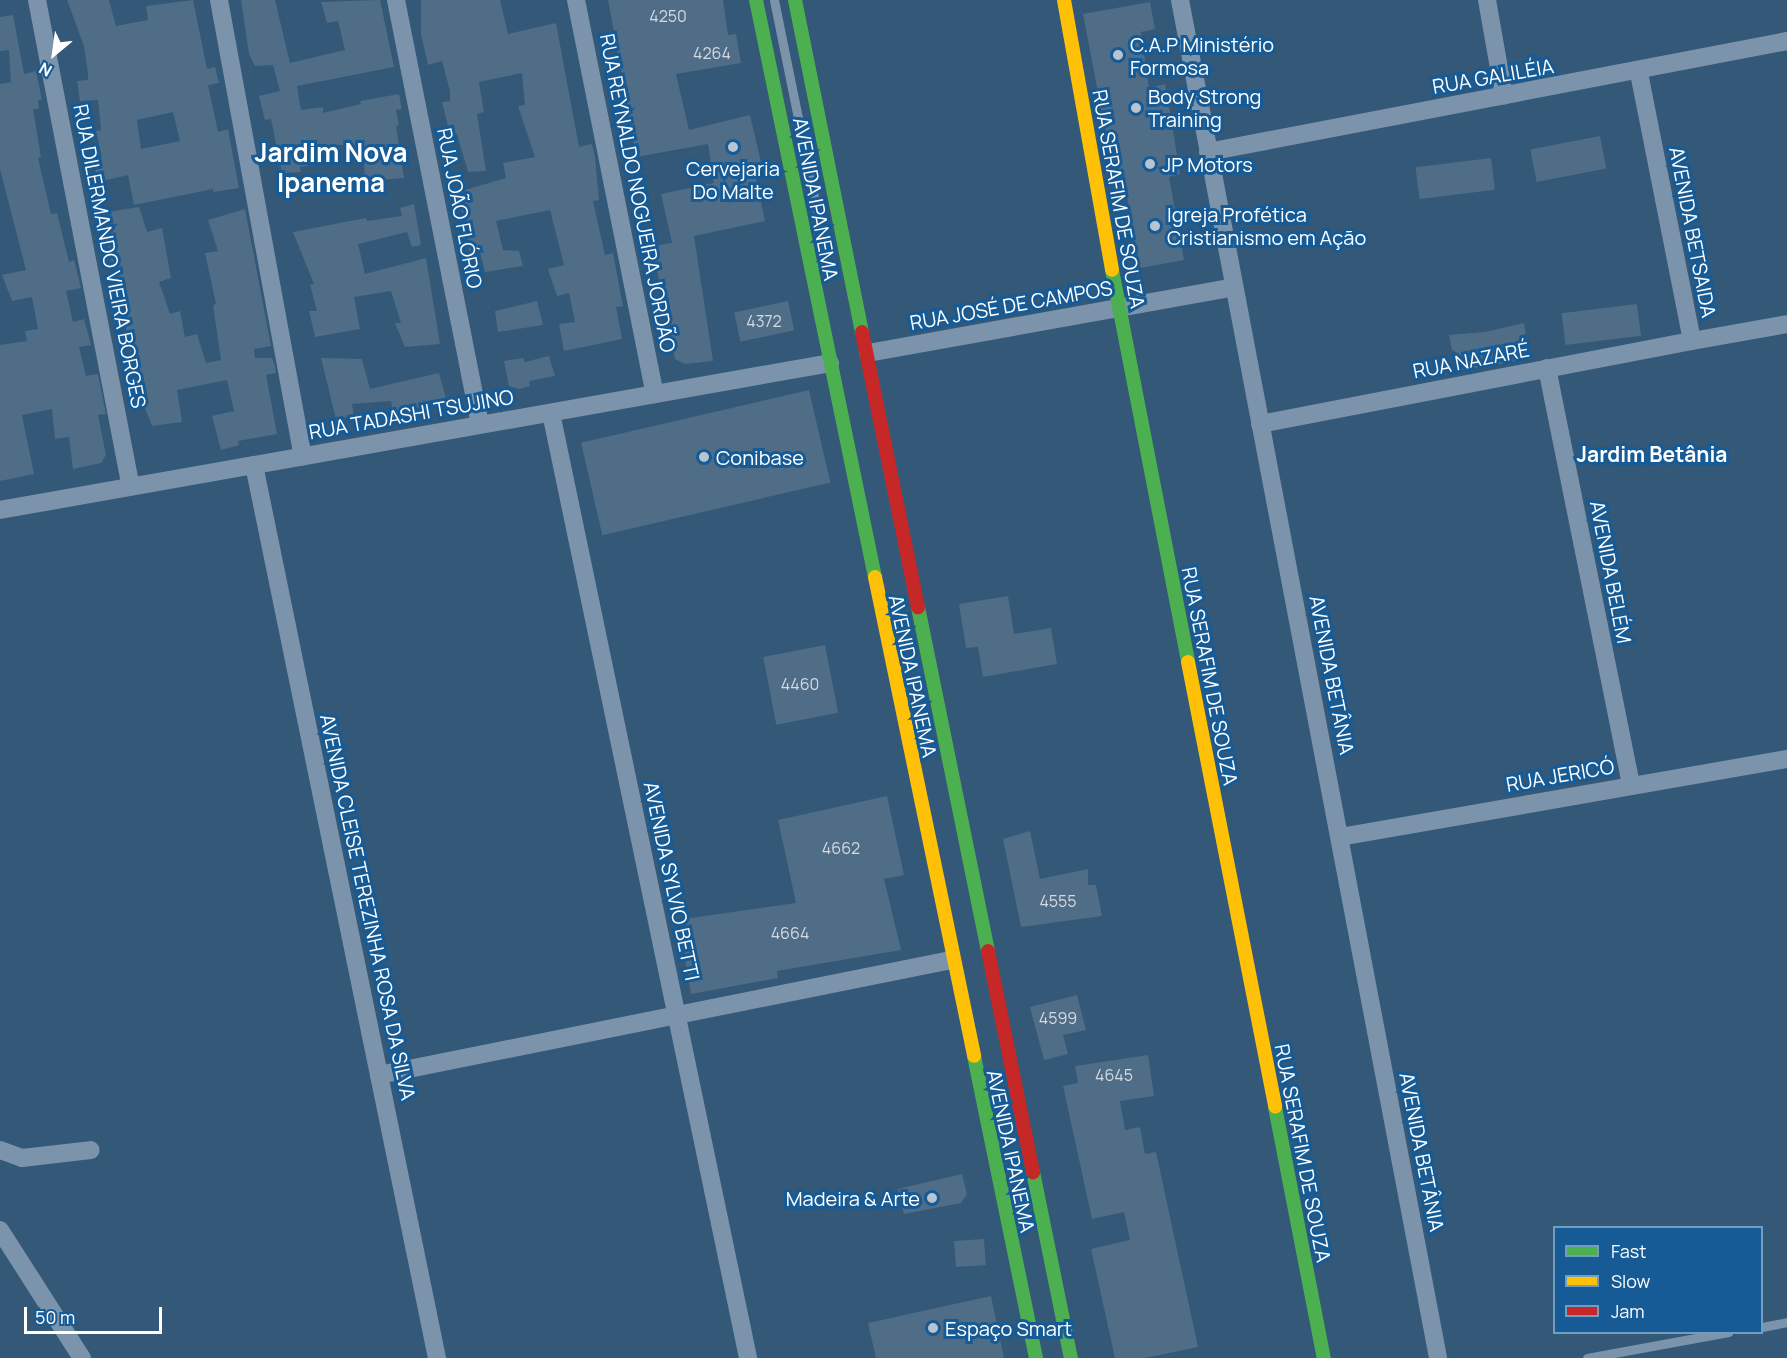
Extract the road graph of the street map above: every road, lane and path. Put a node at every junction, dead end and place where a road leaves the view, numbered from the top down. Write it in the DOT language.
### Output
graph roads {
  1 [pos="37,0"];
  2 [pos="219,0"];
  3 [pos="396,0"];
  4 [pos="576,0"];
  5 [pos="756,0"];
  6 [pos="774,0"];
  7 [pos="789,0"];
  8 [pos="795,0"];
  9 [pos="1064,0"];
  10 [pos="1180,0"];
  11 [pos="1487,0"];
  12 [pos="1787,41"];
  13 [pos="1639,73"];
  14 [pos="1504,96"];
  15 [pos="1208,152"];
  16 [pos="850,269"];
  17 [pos="814,284"];
  18 [pos="1233,287"];
  19 [pos="1119,308"];
  20 [pos="1787,324"];
  21 [pos="1692,341"];
  22 [pos="868,353"];
  23 [pos="830,363"];
  24 [pos="1547,368"];
  25 [pos="655,394"];
  26 [pos="551,413"];
  27 [pos="480,424"];
  28 [pos="1260,424"];
  29 [pos="303,456"];
  30 [pos="254,465"];
  31 [pos="131,486"];
  32 [pos="0,510"];
  33 [pos="1787,759"];
  34 [pos="1631,785"];
  35 [pos="1340,837"];
  36 [pos="951,960"];
  37 [pos="677,1016"];
  38 [pos="379,1075"];
  39 [pos="0,1150"];
  40 [pos="91,1150"];
  41 [pos="0,1230"];
  42 [pos="1787,1322"];
  43 [pos="1763,1327"];
  44 [pos="1718,1334"];
  45 [pos="82,1358"];
  46 [pos="437,1358"];
  47 [pos="748,1358"];
  48 [pos="1036,1358"];
  49 [pos="1071,1358"];
  50 [pos="1324,1358"];
  51 [pos="1438,1358"];
  52 [pos="1587,1358"];
  1 -- 31 [label="street, RUA DILERMANDO VIEIRA BORGES"];
  2 -- 29 [label="street"];
  3 -- 27 [label="street, RUA JOÃO FLÓRIO"];
  4 -- 25 [label="street, RUA REYNALDO NOGUEIRA JORDÃO"];
  5 -- 17 [label="main road, AVENIDA IPANEMA"];
  6 -- 17 [label="lane"];
  7 -- 16 [label="lane"];
  8 -- 16 [label="main road, AVENIDA IPANEMA"];
  9 -- 19 [label="main road, RUA SERAFIM DE SOUZA"];
  10 -- 15 [label="street, AVENIDA BETÂNIA"];
  11 -- 14 [label="street"];
  12 -- 13 [label="street, RUA GALILÉIA"];
  13 -- 14 [label="street, RUA GALILÉIA"];
  13 -- 21 [label="street, AVENIDA BETSAIDA"];
  14 -- 15 [label="street, RUA GALILÉIA"];
  15 -- 18 [label="street, AVENIDA BETÂNIA"];
  16 -- 22 [label="main road, AVENIDA IPANEMA"];
  17 -- 23 [label="main road, AVENIDA IPANEMA"];
  18 -- 19 [label="street, RUA JOSÉ DE CAMPOS"];
  18 -- 28 [label="street, AVENIDA BETÂNIA"];
  19 -- 22 [label="street, RUA JOSÉ DE CAMPOS"];
  19 -- 50 [label="main road, RUA SERAFIM DE SOUZA"];
  20 -- 21 [label="street, AVENIDA BETSAIDA"];
  21 -- 24 [label="street, RUA NAZARÉ"];
  22 -- 49 [label="main road, AVENIDA IPANEMA"];
  23 -- 25 [label="street, RUA TADASHI TSUJINO"];
  23 -- 36 [label="main road, AVENIDA IPANEMA"];
  24 -- 28 [label="street, RUA NAZARÉ"];
  24 -- 34 [label="street, AVENIDA BELÉM"];
  25 -- 26 [label="street, RUA TADASHI TSUJINO"];
  26 -- 27 [label="street, RUA TADASHI TSUJINO"];
  26 -- 37 [label="street, AVENIDA SYLVIO BETTI"];
  27 -- 29 [label="street, RUA TADASHI TSUJINO"];
  28 -- 35 [label="street, AVENIDA BETÂNIA"];
  29 -- 30 [label="street, RUA TADASHI TSUJINO"];
  30 -- 31 [label="street, RUA TADASHI TSUJINO"];
  30 -- 38 [label="street, AVENIDA CLEISE TEREZINHA ROSA DA SILVA"];
  31 -- 32 [label="street, RUA TADASHI TSUJINO"];
  33 -- 34 [label="street, RUA JERICÓ"];
  34 -- 35 [label="street, RUA JERICÓ"];
  35 -- 51 [label="street, AVENIDA BETÂNIA"];
  36 -- 37 [label="street"];
  36 -- 48 [label="main road, AVENIDA IPANEMA"];
  37 -- 38 [label="street"];
  37 -- 47 [label="street, AVENIDA SYLVIO BETTI"];
  38 -- 46 [label="street, AVENIDA CLEISE TEREZINHA ROSA DA SILVA"];
  39 -- 40 [label="street"];
  41 -- 45 [label="street"];
  42 -- 43 [label="lane"];
  44 -- 52 [label="lane"];
}
